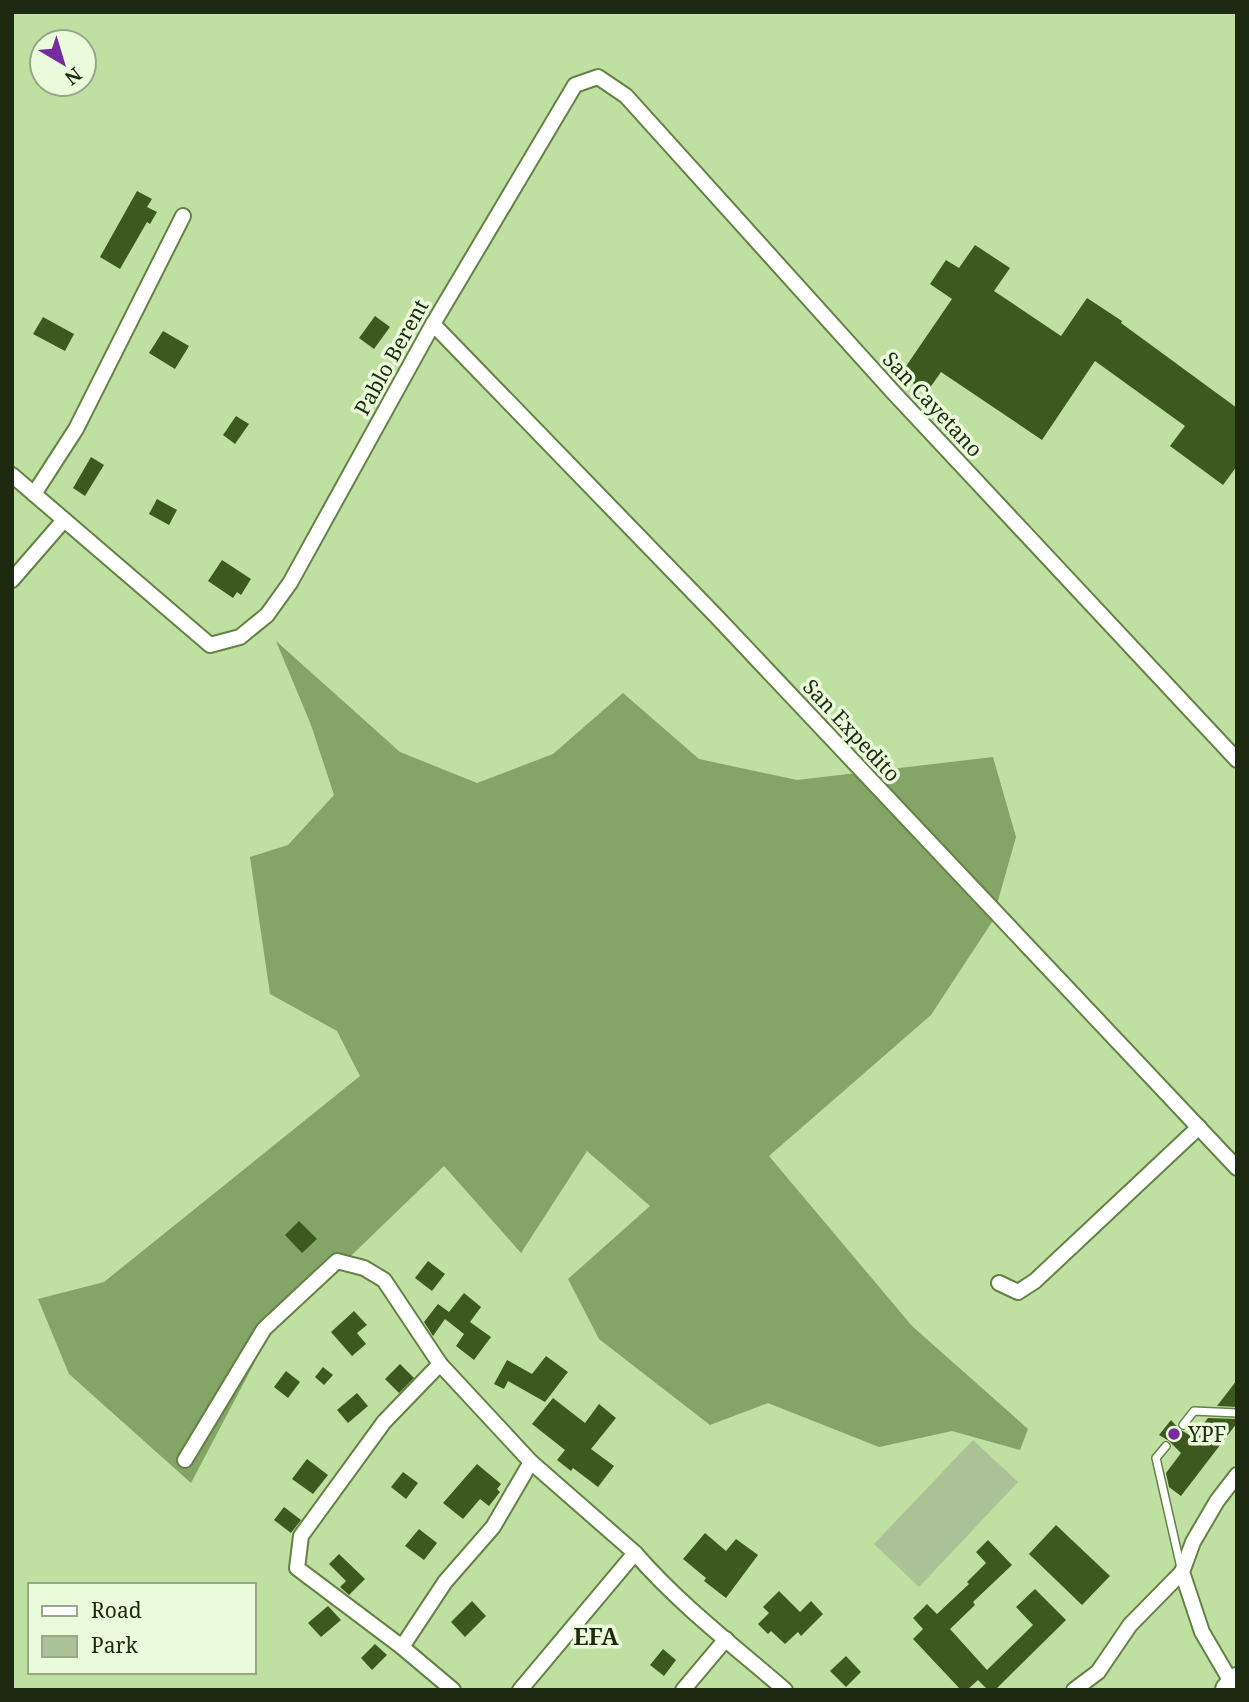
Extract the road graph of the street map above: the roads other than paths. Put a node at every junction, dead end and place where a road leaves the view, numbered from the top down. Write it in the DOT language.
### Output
graph roads {
  1 [pos="598,77"];
  2 [pos="183,216"];
  3 [pos="433,324"];
  4 [pos="12,475"];
  5 [pos="34,494"];
  6 [pos="64,520"];
  7 [pos="12,580"];
  8 [pos="1237,760"];
  9 [pos="1199,1127"];
  10 [pos="1237,1168"];
  11 [pos="999,1283"];
  12 [pos="440,1364"];
  13 [pos="1237,1413"];
  14 [pos="1183,1425"];
  15 [pos="1166,1446"];
  16 [pos="185,1460"];
  17 [pos="531,1462"];
  18 [pos="1237,1475"];
  19 [pos="635,1553"];
  20 [pos="1182,1573"];
  21 [pos="726,1639"];
  22 [pos="402,1647"];
  23 [pos="1233,1685"];
  24 [pos="453,1690"];
  25 [pos="520,1690"];
  26 [pos="683,1690"];
  27 [pos="785,1690"];
  28 [pos="1074,1690"];
  1 -- 3 [label="street, Pablo Berent"];
  1 -- 8 [label="street, San Cayetano"];
  2 -- 5 [label="street"];
  3 -- 6 [label="street, Pablo Berent"];
  3 -- 9 [label="street, San Expedito"];
  4 -- 5 [label="street"];
  5 -- 6 [label="street"];
  6 -- 7 [label="street"];
  9 -- 10 [label="street, San Expedito"];
  9 -- 11 [label="street"];
  12 -- 16 [label="street"];
  12 -- 17 [label="street"];
  12 -- 22 [label="street"];
  13 -- 14 [label="lane"];
  15 -- 20 [label="lane"];
  17 -- 19 [label="street"];
  17 -- 22 [label="street"];
  18 -- 20 [label="street"];
  19 -- 21 [label="street"];
  19 -- 25 [label="street"];
  20 -- 23 [label="street"];
  20 -- 28 [label="street"];
  21 -- 26 [label="street"];
  21 -- 27 [label="street"];
  22 -- 24 [label="street"];
}
